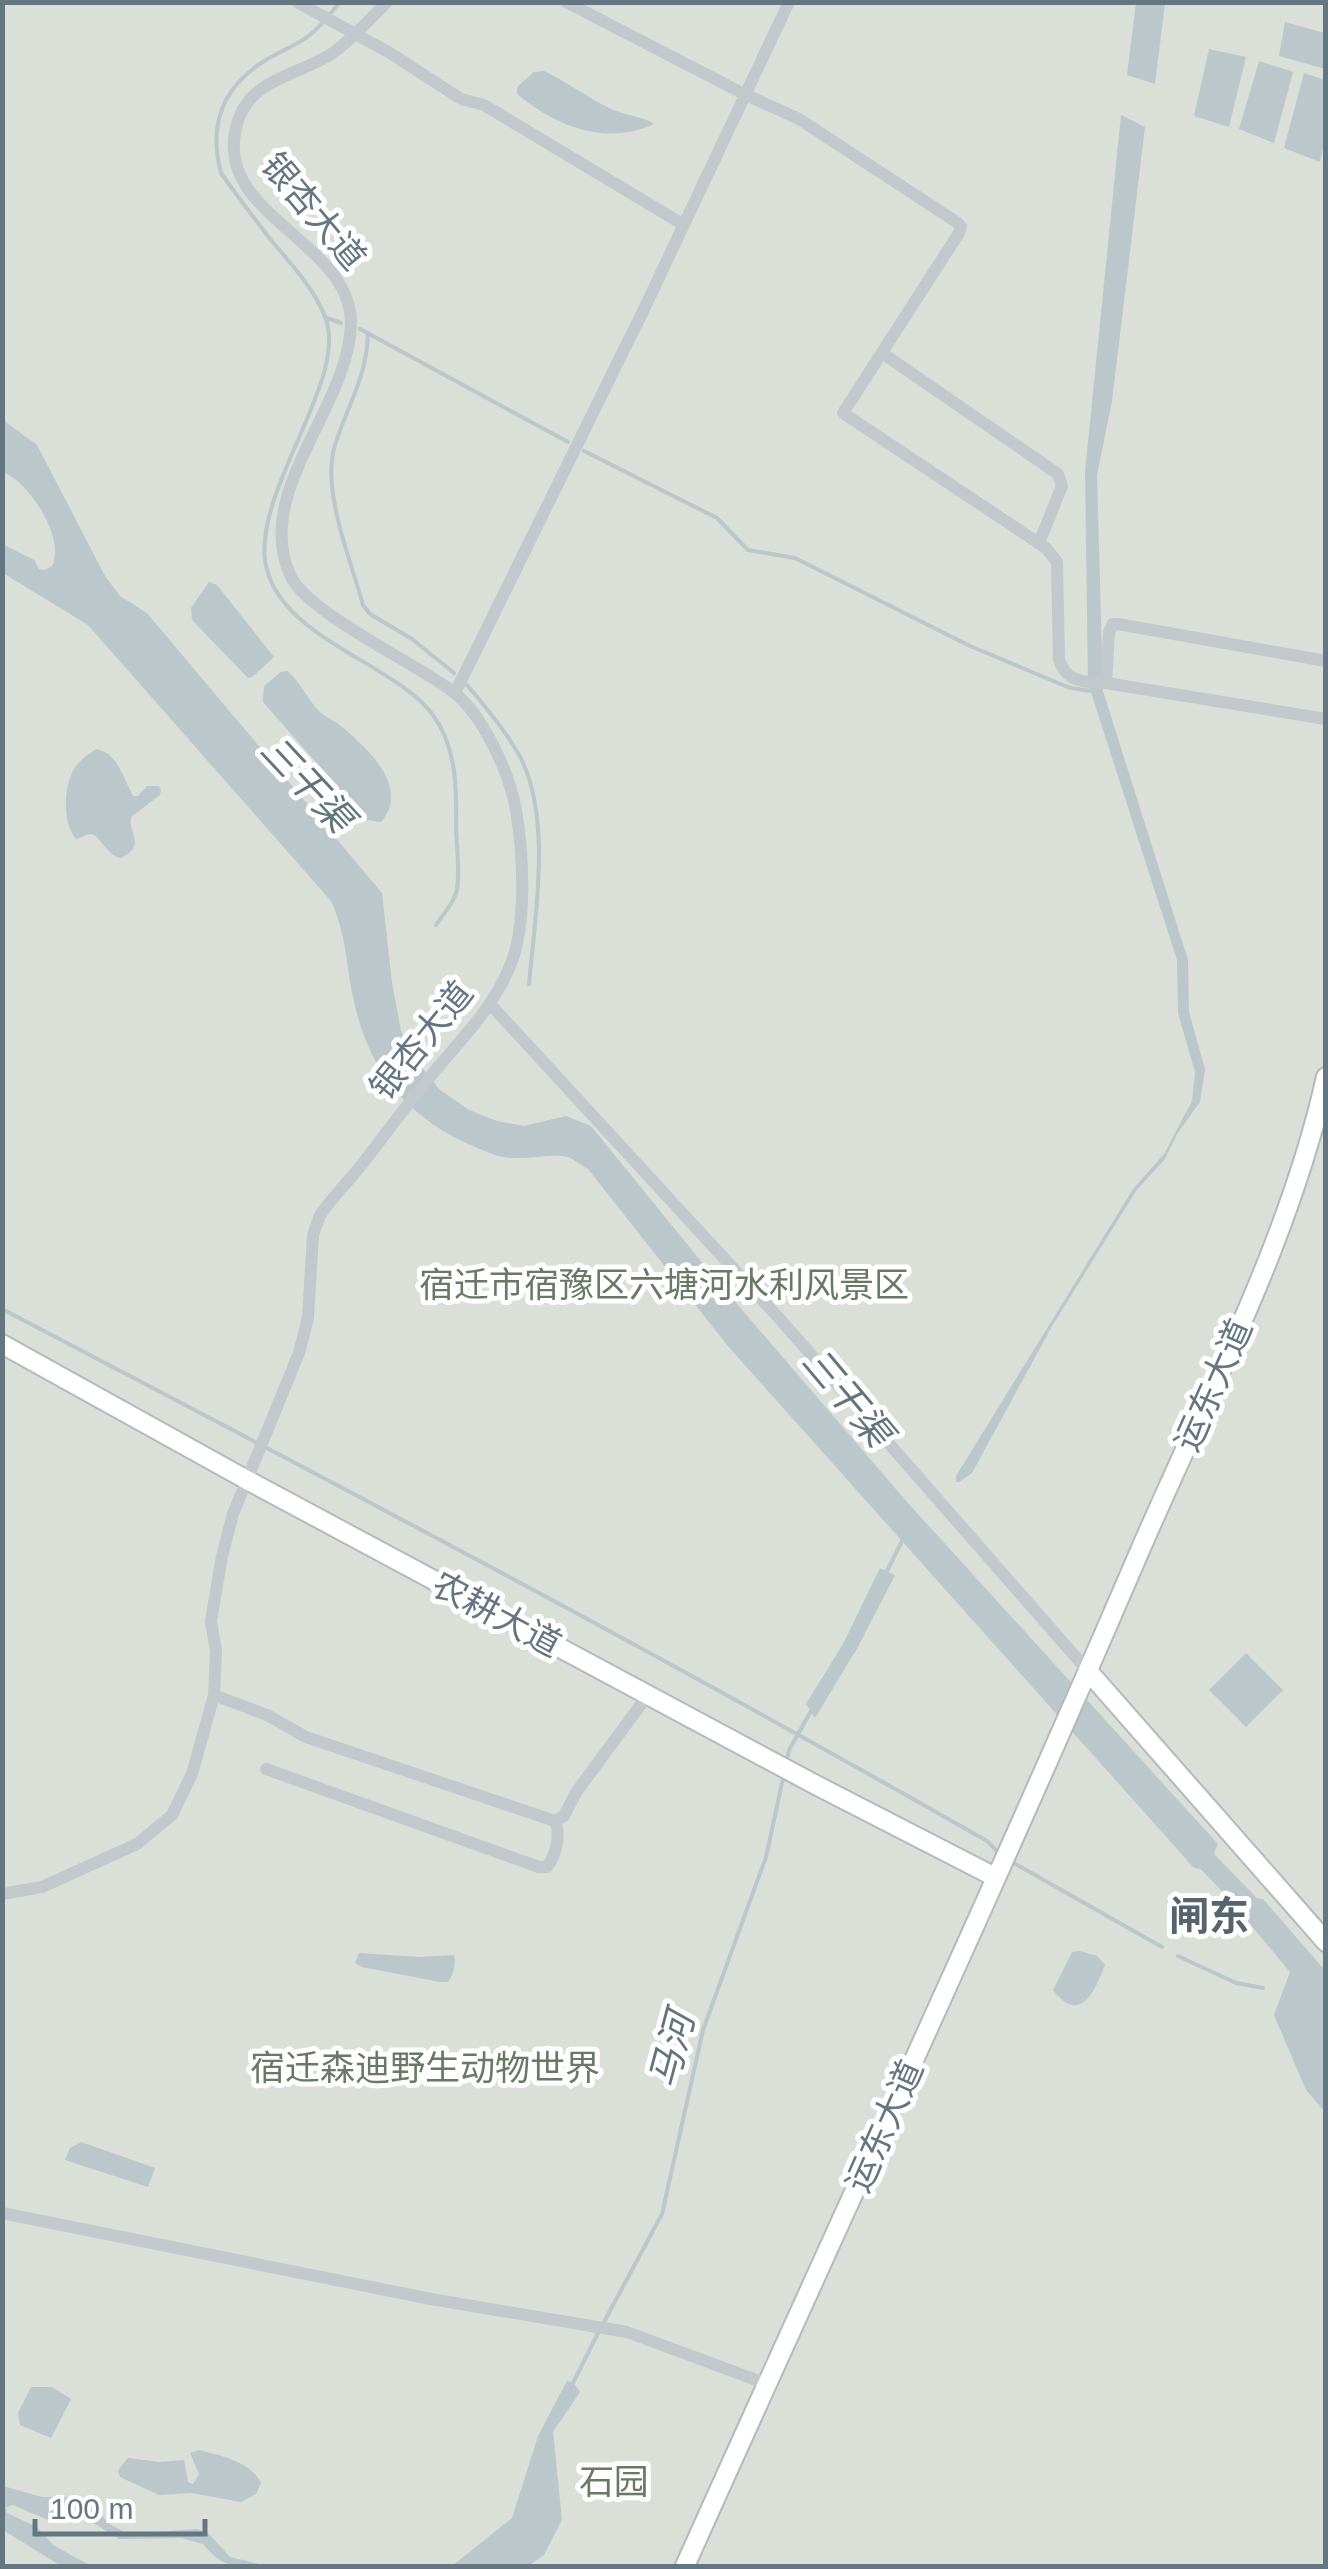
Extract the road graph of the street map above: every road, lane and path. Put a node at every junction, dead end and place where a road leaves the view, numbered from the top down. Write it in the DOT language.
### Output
graph roads {
  1 [pos="298,2"];
  2 [pos="387,2"];
  3 [pos="566,2"];
  4 [pos="789,2"];
  5 [pos="352,32"];
  6 [pos="746,95"];
  7 [pos="684,225"];
  8 [pos="882,353"];
  9 [pos="1040,543"];
  10 [pos="1326,661"];
  11 [pos="1106,682"];
  12 [pos="455,693"];
  13 [pos="1326,720"];
  14 [pos="491,1005"];
  15 [pos="1326,1077"];
  16 [pos="1326,1116"];
  17 [pos="2,1344"];
  18 [pos="246,1480"];
  19 [pos="1088,1678"];
  20 [pos="214,1695"];
  21 [pos="648,1695"];
  22 [pos="266,1769"];
  23 [pos="555,1821"];
  24 [pos="995,1877"];
  25 [pos="2,1894"];
  26 [pos="1326,1942"];
  27 [pos="2,2213"];
  28 [pos="767,2384"];
  29 [pos="686,2566"];
  1 -- 5 [label="street"];
  2 -- 5 [label="street, 银杏大道"];
  3 -- 6 [label="street"];
  4 -- 6 [label="street"];
  5 -- 7 [label="street"];
  5 -- 12 [label="street, 银杏大道"];
  6 -- 7 [label="street"];
  6 -- 8 [label="street"];
  7 -- 12 [label="street"];
  8 -- 9 [label="street"];
  8 -- 9 [label="street"];
  9 -- 11 [label="street"];
  10 -- 11 [label="street"];
  11 -- 13 [label="street"];
  12 -- 14 [label="street, 银杏大道"];
  14 -- 18 [label="street, 银杏大道"];
  14 -- 19 [label="street"];
  15 -- 19 [label="main road, 运东大道"];
  16 -- 19 [label="main road, 运东大道"];
  17 -- 18 [label="main road, 农耕大道"];
  18 -- 20 [label="street, 银杏大道"];
  18 -- 21 [label="main road, 农耕大道"];
  19 -- 24 [label="main road, 运东大道"];
  19 -- 26 [label="main road"];
  20 -- 23 [label="street"];
  20 -- 25 [label="street, 银杏大道"];
  21 -- 23 [label="street"];
  21 -- 24 [label="main road, 农耕大道"];
  22 -- 23 [label="street"];
  24 -- 28 [label="main road, 运东大道"];
  27 -- 28 [label="street"];
  28 -- 29 [label="main road, 运东大道"];
}
